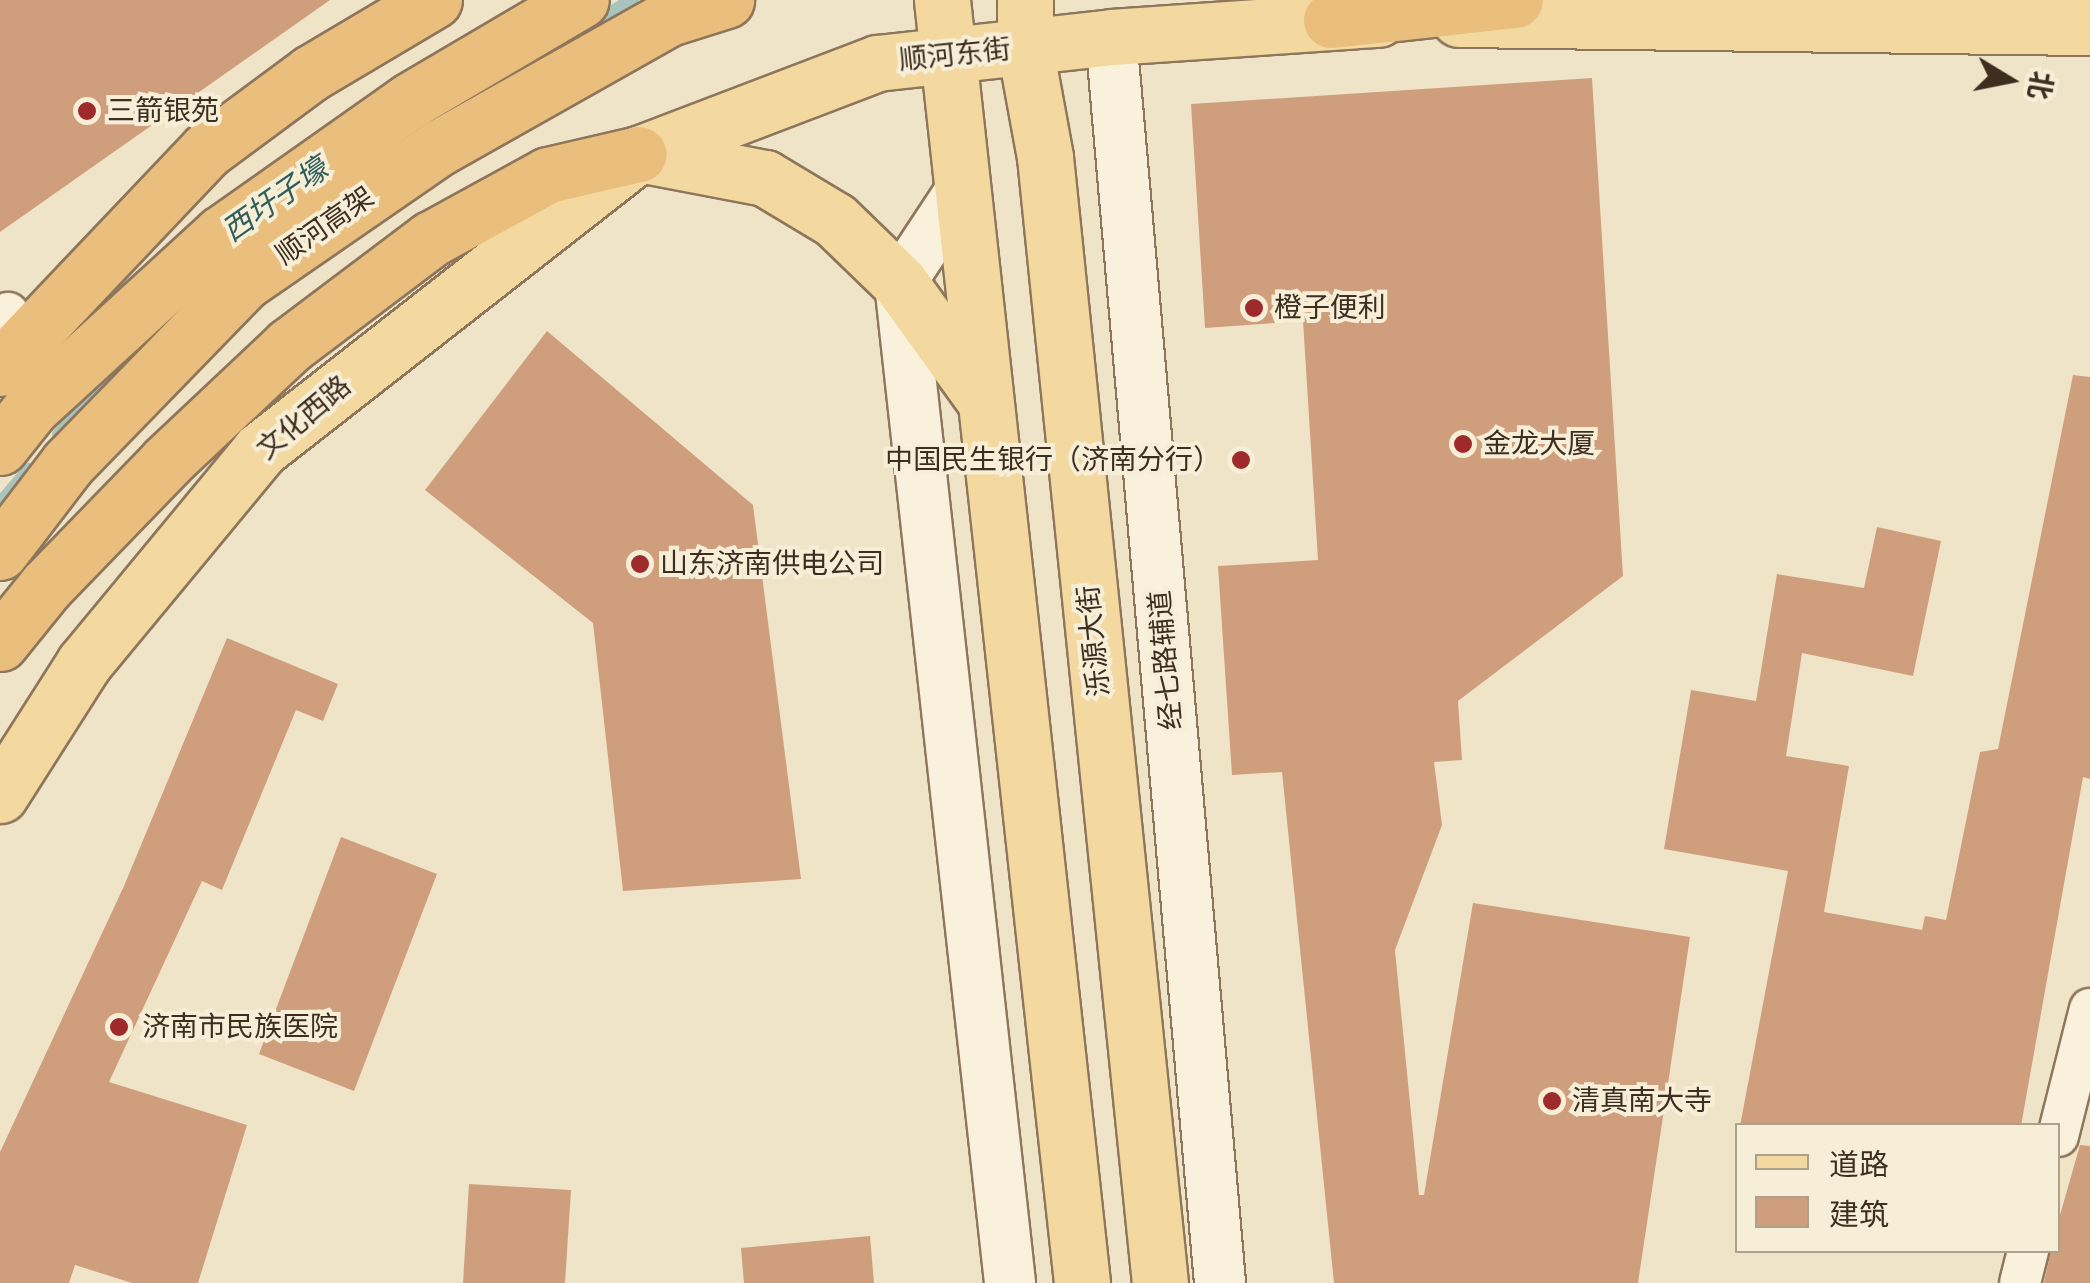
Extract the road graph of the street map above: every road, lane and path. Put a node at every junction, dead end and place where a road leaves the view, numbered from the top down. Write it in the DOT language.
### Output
graph roads {
  1 [pos="434,0"];
  2 [pos="581,0"];
  3 [pos="726,0"];
  4 [pos="942,0"];
  5 [pos="1515,0"];
  6 [pos="1295,14"];
  7 [pos="1025,24"];
  8 [pos="2090,27"];
  9 [pos="1111,37"];
  10 [pos="948,57"];
  11 [pos="640,154"];
  12 [pos="962,189"];
  13 [pos="900,283"];
  14 [pos="0,368"];
  15 [pos="984,401"];
  16 [pos="0,447"];
  17 [pos="0,552"];
  18 [pos="0,643"];
  19 [pos="0,795"];
  20 [pos="2090,1009"];
  21 [pos="2060,1128"];
  22 [pos="2027,1253"];
  23 [pos="1010,1283"];
  24 [pos="1082,1283"];
  25 [pos="1160,1283"];
  26 [pos="1220,1283"];
  27 [pos="2020,1283"];
  1 -- 14 [label="highway"];
  2 -- 16 [label="highway, 顺河高架"];
  3 -- 17 [label="highway, 顺河高架"];
  4 -- 10 [label="main road"];
  5 -- 6 [label="highway"];
  6 -- 8 [label="main road, 顺河东街"];
  6 -- 9 [label="main road, 顺河东街"];
  7 -- 9 [label="main road, 顺河东街"];
  7 -- 10 [label="main road, 顺河东街"];
  7 -- 25 [label="main road, 泺源大街"];
  9 -- 26 [label="street, 经七路辅道"];
  10 -- 11 [label="main road, 顺河东街"];
  10 -- 12 [label="main road"];
  11 -- 13 [label="main road"];
  11 -- 18 [label="highway"];
  11 -- 19 [label="main road, 文化西路"];
  12 -- 13 [label="street"];
  12 -- 15 [label="main road"];
  13 -- 15 [label="main road"];
  13 -- 23 [label="street"];
  15 -- 24 [label="main road"];
  20 -- 21 [label="street"];
  22 -- 27 [label="street"];
}
